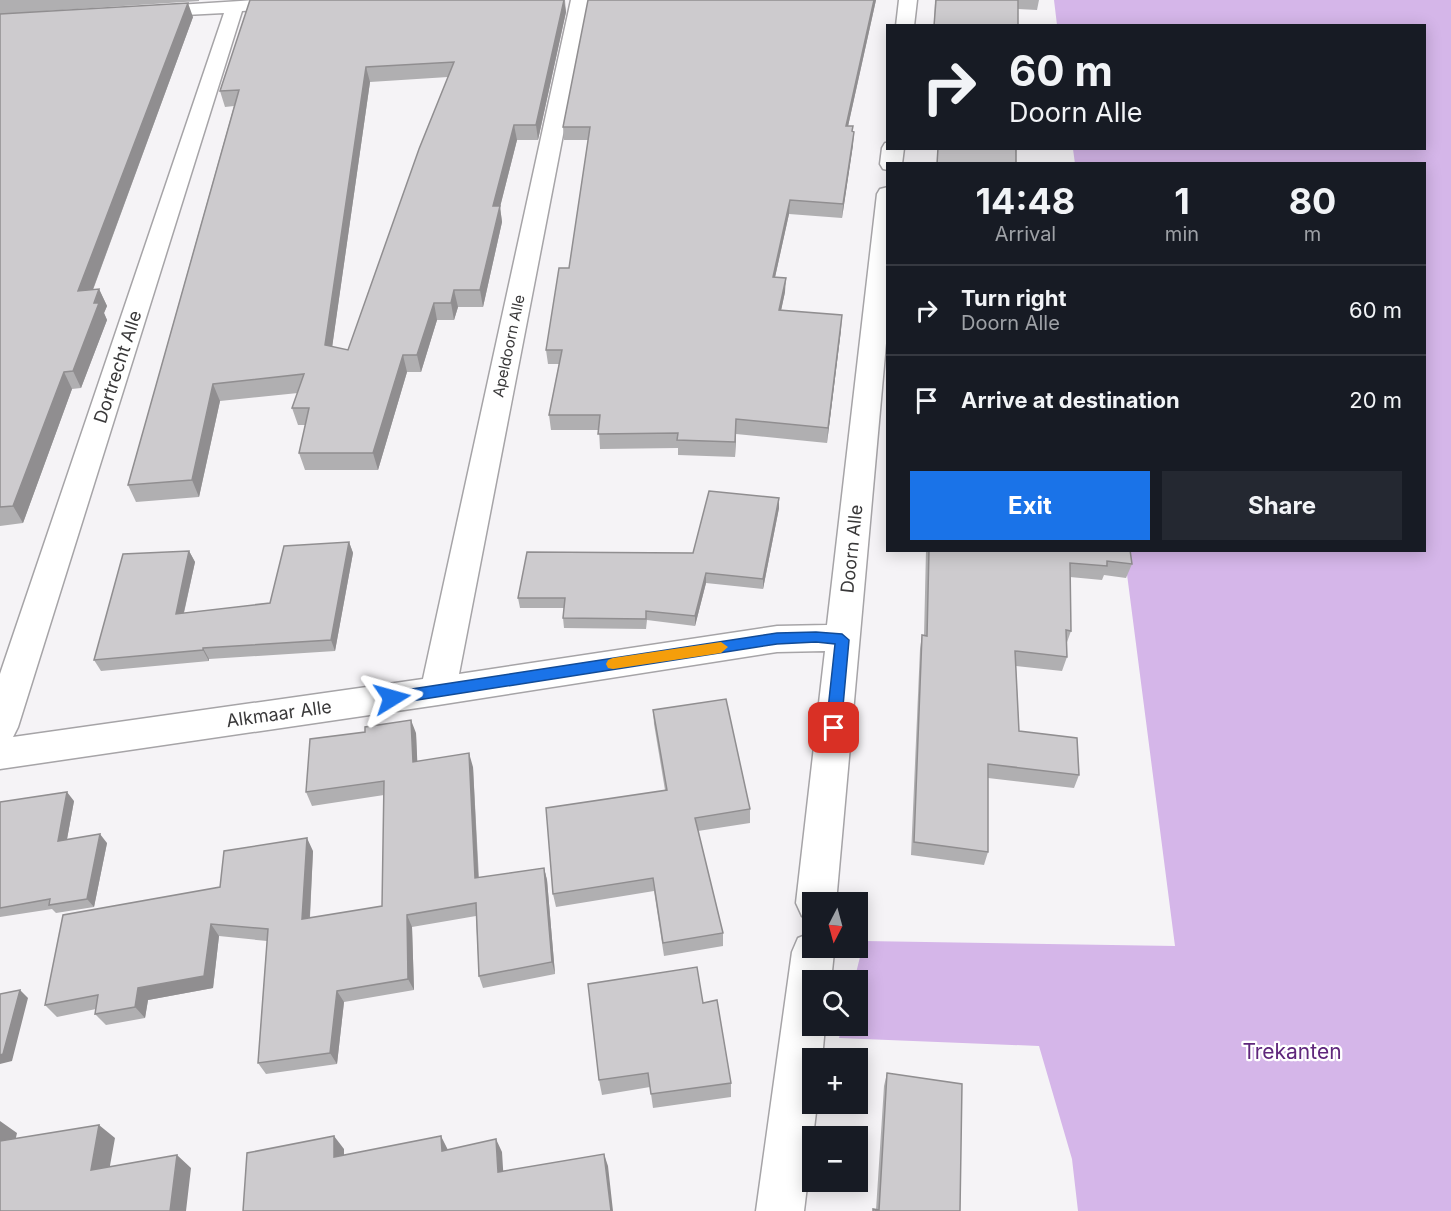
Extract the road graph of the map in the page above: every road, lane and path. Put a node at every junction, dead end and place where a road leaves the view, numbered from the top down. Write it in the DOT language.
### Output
graph roads {
  1 [pos="345,0"];
  2 [pos="580,0"];
  3 [pos="908,0"];
  4 [pos="262,3"];
  5 [pos="235,7"];
  6 [pos="129,13"];
  7 [pos="905,24"];
  8 [pos="886,213"];
  9 [pos="842,640"];
  10 [pos="438,691"];
  11 [pos="0,727"];
  12 [pos="0,754"];
  13 [pos="817,892"];
  14 [pos="812,958"];
  15 [pos="780,1211"];
  1 -- 4 [label="street"];
  2 -- 10 [label="street, Apeldoorn Alle"];
  3 -- 7 [label="street"];
  4 -- 5 [label="street"];
  5 -- 6 [label="street"];
  5 -- 11 [label="street, Dortrecht Alle"];
  8 -- 9 [label="street, Doorn Alle"];
  9 -- 10 [label="street, Alkmaar Alle"];
  9 -- 13 [label="street, Doorn Alle"];
  10 -- 12 [label="street, Alkmaar Alle"];
  14 -- 15 [label="street"];
}
